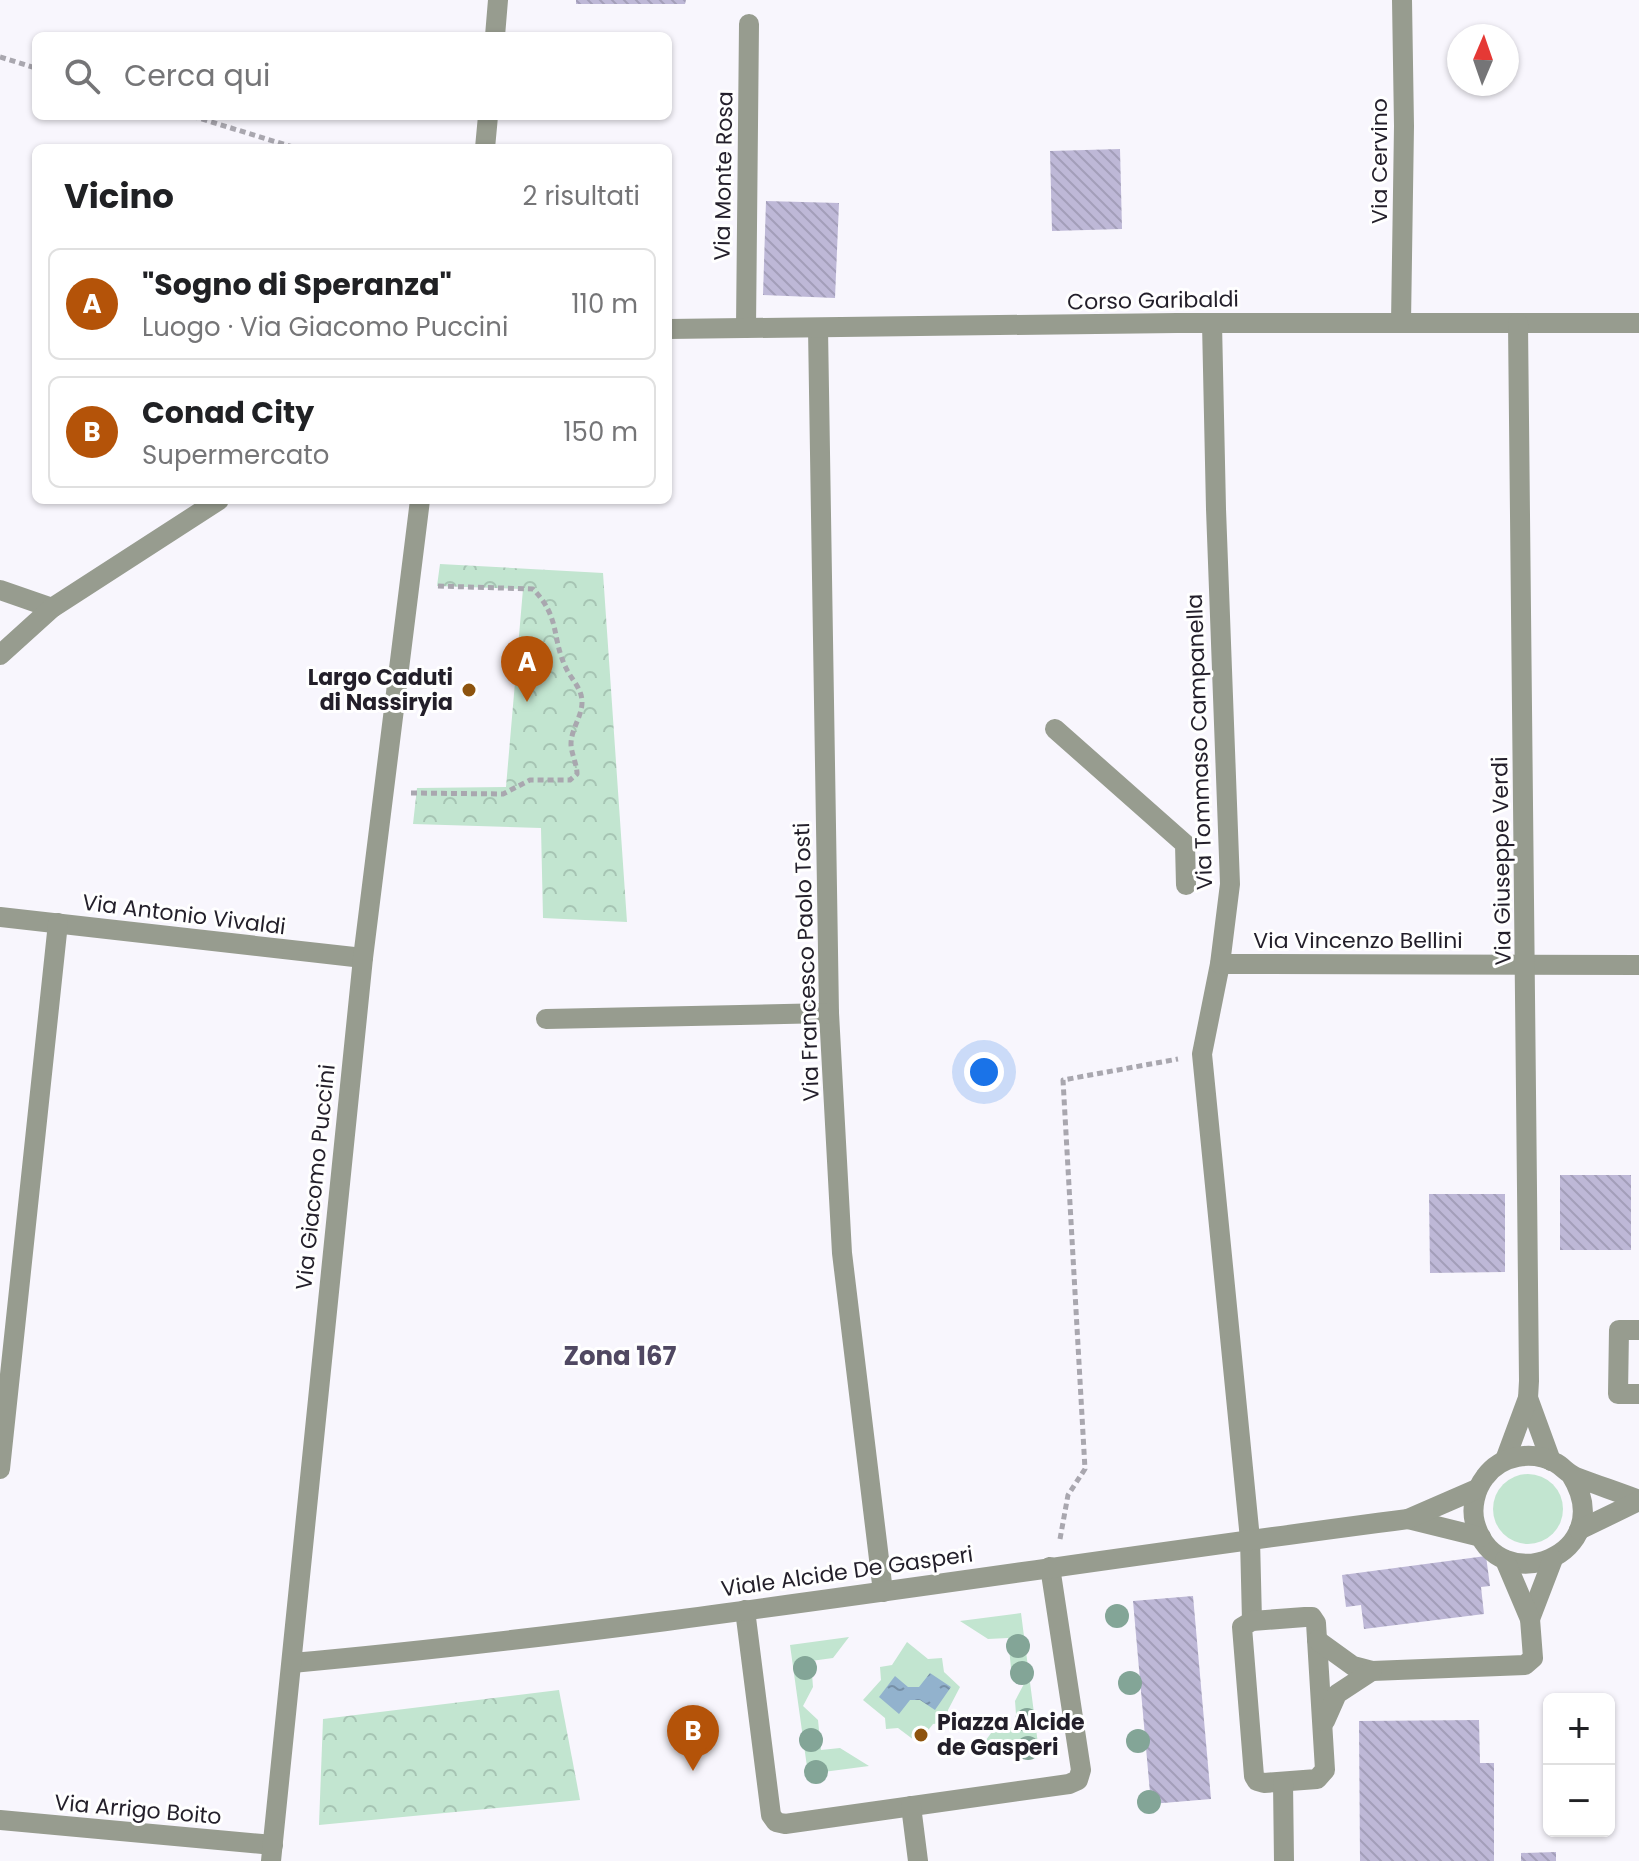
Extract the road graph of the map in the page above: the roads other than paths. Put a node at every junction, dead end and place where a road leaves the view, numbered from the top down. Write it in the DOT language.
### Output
graph roads {
  1 [pos="498,0"];
  2 [pos="1402,0"];
  3 [pos="749,24"];
  4 [pos="495,32"];
  5 [pos="488,120"];
  6 [pos="485,144"];
  7 [pos="1212,323"];
  8 [pos="1401,323"];
  9 [pos="1518,323"];
  10 [pos="1639,323"];
  11 [pos="746,328"];
  12 [pos="818,328"];
  13 [pos="672,329"];
  14 [pos="213,504"];
  15 [pos="419,504"];
  16 [pos="0,590"];
  17 [pos="52,608"];
  18 [pos="0,655"];
  19 [pos="1055,729"];
  20 [pos="1186,885"];
  21 [pos="0,917"];
  22 [pos="58,923"];
  23 [pos="363,958"];
  24 [pos="1220,964"];
  25 [pos="1526,965"];
  26 [pos="1639,965"];
  27 [pos="829,1013"];
  28 [pos="546,1019"];
  29 [pos="1639,1330"];
  30 [pos="1639,1394"];
  31 [pos="1528,1398"];
  32 [pos="1505,1460"];
  33 [pos="1551,1461"];
  34 [pos="0,1469"];
  35 [pos="1571,1475"];
  36 [pos="1477,1489"];
  37 [pos="1639,1501"];
  38 [pos="1408,1519"];
  39 [pos="1579,1530"];
  40 [pos="1481,1537"];
  41 [pos="1250,1539"];
  42 [pos="1054,1559"];
  43 [pos="1553,1559"];
  44 [pos="1505,1560"];
  45 [pos="883,1592"];
  46 [pos="745,1610"];
  47 [pos="1530,1619"];
  48 [pos="1252,1621"];
  49 [pos="1317,1640"];
  50 [pos="292,1663"];
  51 [pos="1372,1671"];
  52 [pos="1323,1728"];
  53 [pos="1283,1782"];
  54 [pos="911,1806"];
  55 [pos="0,1820"];
  56 [pos="272,1853"];
  57 [pos="918,1861"];
  58 [pos="1284,1861"];
  1 -- 4 [label="street"];
  2 -- 8 [label="street, Via Cervino"];
  3 -- 11 [label="street, Via Monte Rosa"];
  5 -- 6 [label="street"];
  7 -- 8 [label="street, Corso Garibaldi"];
  7 -- 12 [label="street, Corso Garibaldi"];
  7 -- 24 [label="street, Via Tommaso Campanella"];
  8 -- 9 [label="street, Corso Garibaldi"];
  9 -- 10 [label="street, Corso Garibaldi"];
  9 -- 25 [label="street, Via Giuseppe Verdi"];
  11 -- 12 [label="street, Corso Garibaldi"];
  11 -- 13 [label="street, Corso Garibaldi"];
  12 -- 27 [label="street, Via Francesco Paolo Tosti"];
  14 -- 17 [label="street"];
  15 -- 23 [label="street, Via Giacomo Puccini"];
  16 -- 17 [label="street"];
  17 -- 18 [label="street"];
  19 -- 20 [label="street"];
  21 -- 22 [label="street, Via Antonio Vivaldi"];
  22 -- 23 [label="street, Via Antonio Vivaldi"];
  22 -- 34 [label="street"];
  23 -- 50 [label="street, Via Giacomo Puccini"];
  24 -- 25 [label="street, Via Vincenzo Bellini"];
  24 -- 41 [label="street, Via Tommaso Campanella"];
  25 -- 26 [label="street, Via Vincenzo Bellini"];
  25 -- 31 [label="street, Via Giuseppe Verdi"];
  27 -- 28 [label="street"];
  27 -- 45 [label="street, Via Francesco Paolo Tosti"];
  29 -- 30 [label="street"];
  31 -- 32 [label="street, Via Giuseppe Verdi"];
  31 -- 33 [label="street, Via Giuseppe Verdi"];
  32 -- 33 [label="street"];
  32 -- 36 [label="street"];
  33 -- 35 [label="street"];
  35 -- 37 [label="street"];
  35 -- 39 [label="street"];
  36 -- 38 [label="street, Viale Alcide De Gasperi"];
  36 -- 40 [label="street"];
  37 -- 39 [label="street"];
  38 -- 40 [label="street, Viale Alcide De Gasperi"];
  38 -- 41 [label="street, Viale Alcide De Gasperi"];
  39 -- 43 [label="street"];
  40 -- 44 [label="street"];
  41 -- 42 [label="street, Viale Alcide De Gasperi"];
  41 -- 48 [label="street, Via Tommaso Campanella"];
  42 -- 45 [label="street, Viale Alcide De Gasperi"];
  42 -- 54 [label="street"];
  43 -- 44 [label="street"];
  43 -- 47 [label="street"];
  44 -- 47 [label="street"];
  45 -- 46 [label="street, Viale Alcide De Gasperi"];
  46 -- 50 [label="street, Viale Alcide De Gasperi"];
  46 -- 54 [label="street"];
  47 -- 51 [label="street"];
  48 -- 49 [label="street"];
  48 -- 53 [label="street, Via Tommaso Campanella"];
  49 -- 51 [label="street"];
  49 -- 52 [label="street"];
  50 -- 56 [label="street, Via Giacomo Puccini"];
  51 -- 52 [label="street"];
  52 -- 53 [label="street"];
  53 -- 58 [label="street"];
  54 -- 57 [label="street"];
  55 -- 56 [label="street, Via Arrigo Boito"];
}
